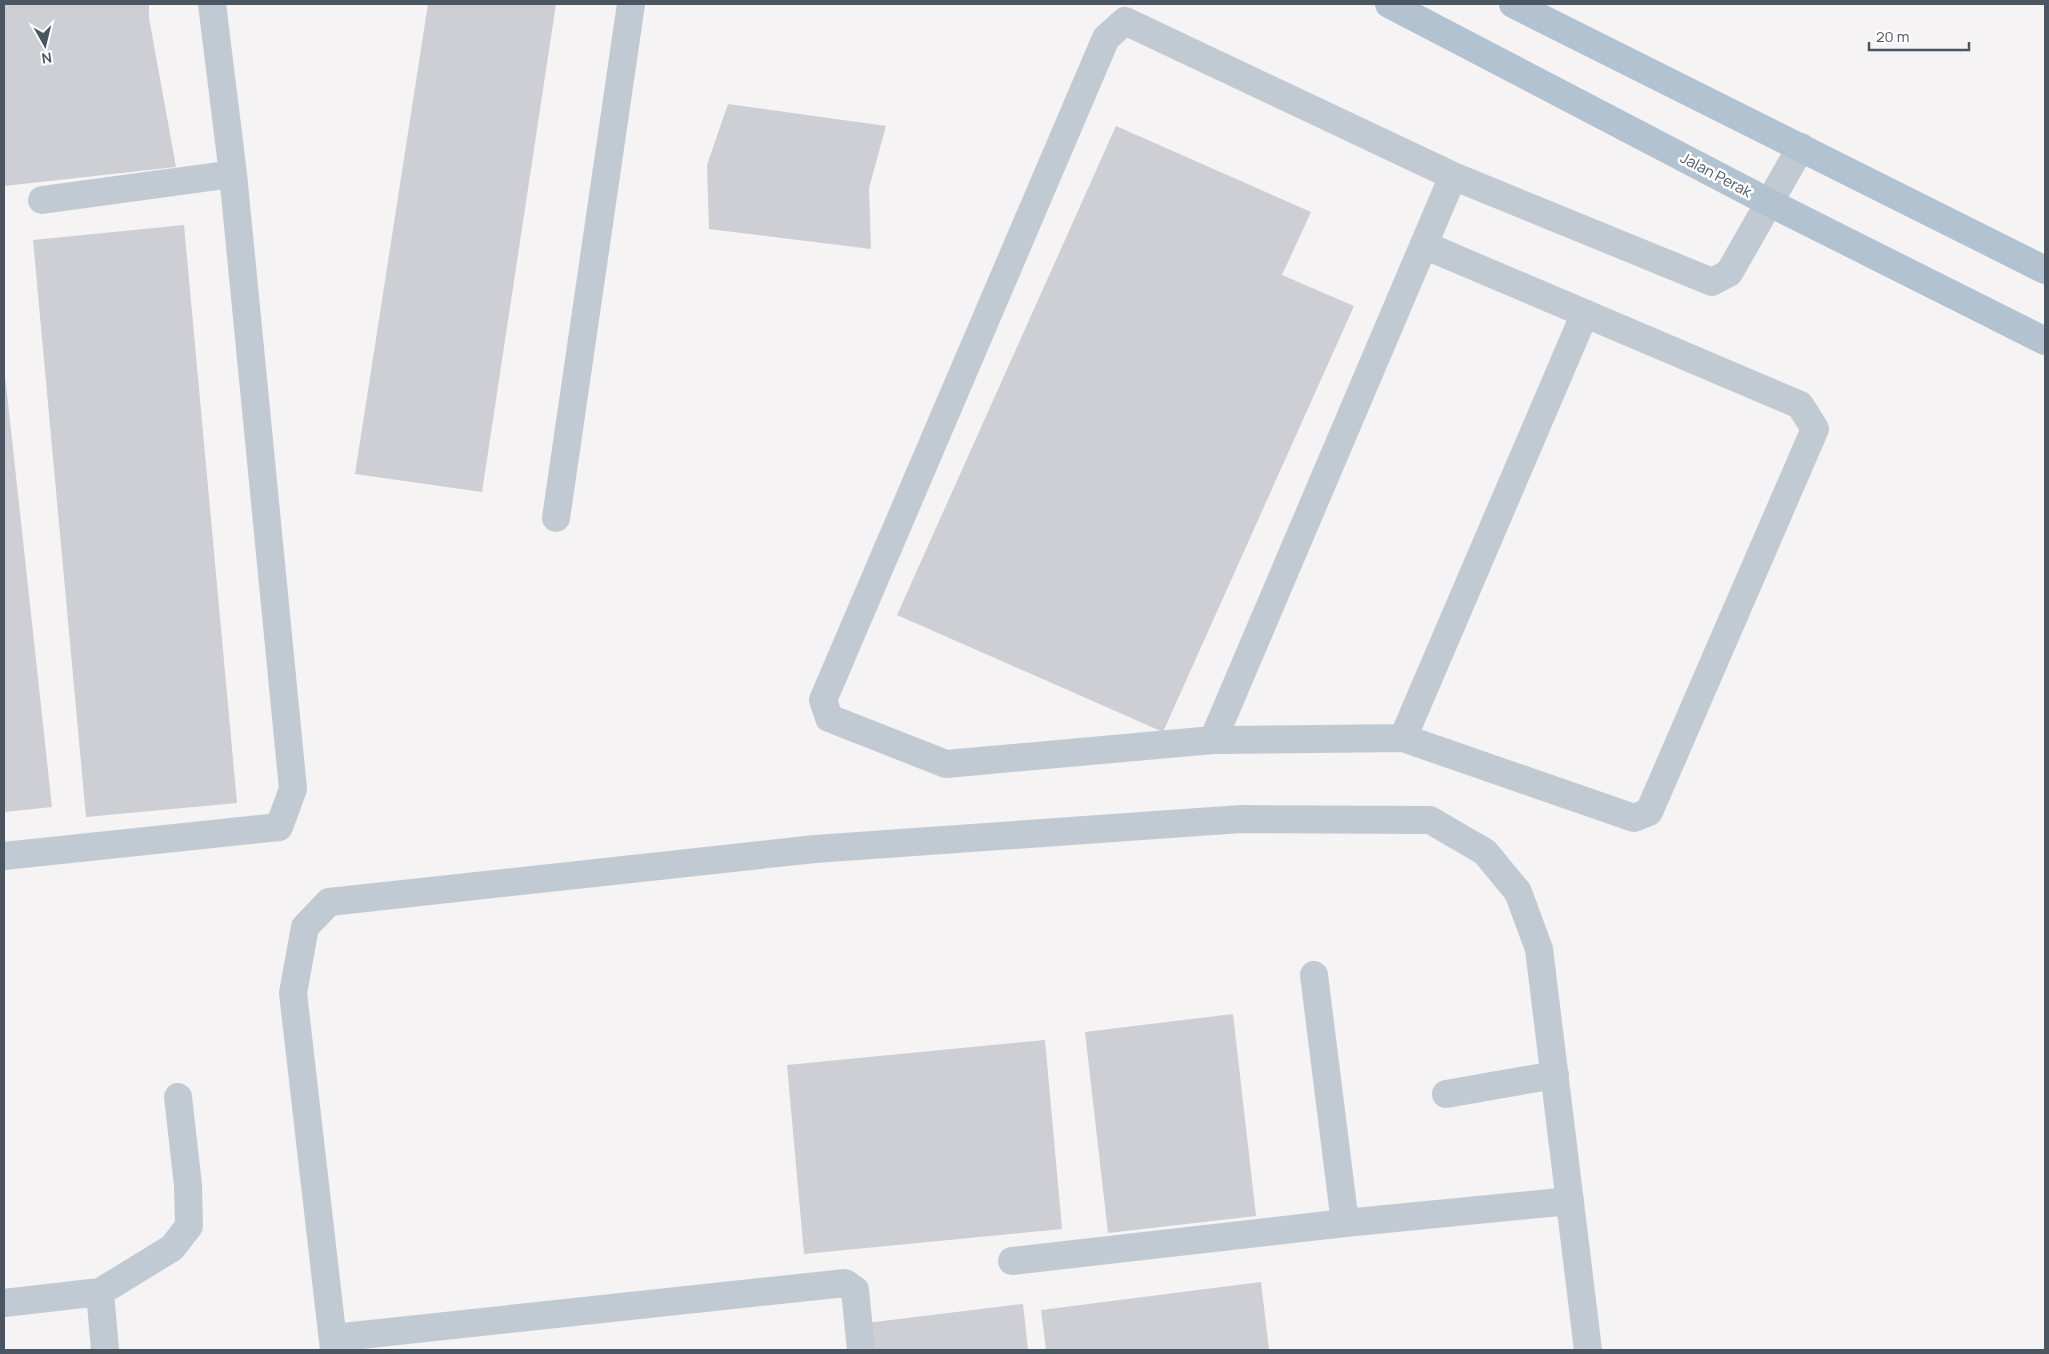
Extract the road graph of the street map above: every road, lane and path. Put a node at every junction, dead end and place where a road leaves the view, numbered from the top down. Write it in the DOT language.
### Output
graph roads {
  1 [pos="212,4"];
  2 [pos="631,4"];
  3 [pos="1389,4"];
  4 [pos="1513,4"];
  5 [pos="1801,147"];
  6 [pos="233,174"];
  7 [pos="1453,176"];
  8 [pos="42,200"];
  9 [pos="1770,203"];
  10 [pos="1424,245"];
  11 [pos="2014,254"];
  12 [pos="2045,270"];
  13 [pos="2045,289"];
  14 [pos="1585,313"];
  15 [pos="2045,341"];
  16 [pos="556,518"];
  17 [pos="1403,738"];
  18 [pos="1213,740"];
  19 [pos="4,856"];
  20 [pos="1314,975"];
  21 [pos="1555,1075"];
  22 [pos="1446,1094"];
  23 [pos="178,1097"];
  24 [pos="1570,1201"];
  25 [pos="1345,1223"];
  26 [pos="1012,1261"];
  27 [pos="100,1292"];
  28 [pos="4,1303"];
  29 [pos="333,1344"];
  30 [pos="105,1350"];
  31 [pos="861,1350"];
  32 [pos="1588,1350"];
  1 -- 6 [label="lane"];
  2 -- 16 [label="lane"];
  3 -- 9 [label="main road, Jalan Perak"];
  4 -- 5 [label="main road"];
  5 -- 9 [label="lane"];
  5 -- 11 [label="main road"];
  6 -- 8 [label="lane"];
  6 -- 19 [label="lane"];
  7 -- 9 [label="lane"];
  7 -- 10 [label="lane"];
  7 -- 18 [label="lane"];
  9 -- 15 [label="main road, Jalan Perak"];
  10 -- 14 [label="lane"];
  10 -- 18 [label="lane"];
  11 -- 12 [label="main road"];
  11 -- 13 [label="main road"];
  14 -- 17 [label="lane"];
  14 -- 17 [label="lane"];
  17 -- 18 [label="lane"];
  20 -- 25 [label="lane"];
  21 -- 22 [label="lane"];
  21 -- 24 [label="lane"];
  21 -- 29 [label="lane"];
  23 -- 27 [label="lane"];
  24 -- 25 [label="lane"];
  24 -- 32 [label="lane"];
  25 -- 26 [label="lane"];
  27 -- 28 [label="lane"];
  27 -- 30 [label="lane"];
  29 -- 31 [label="lane"];
}
